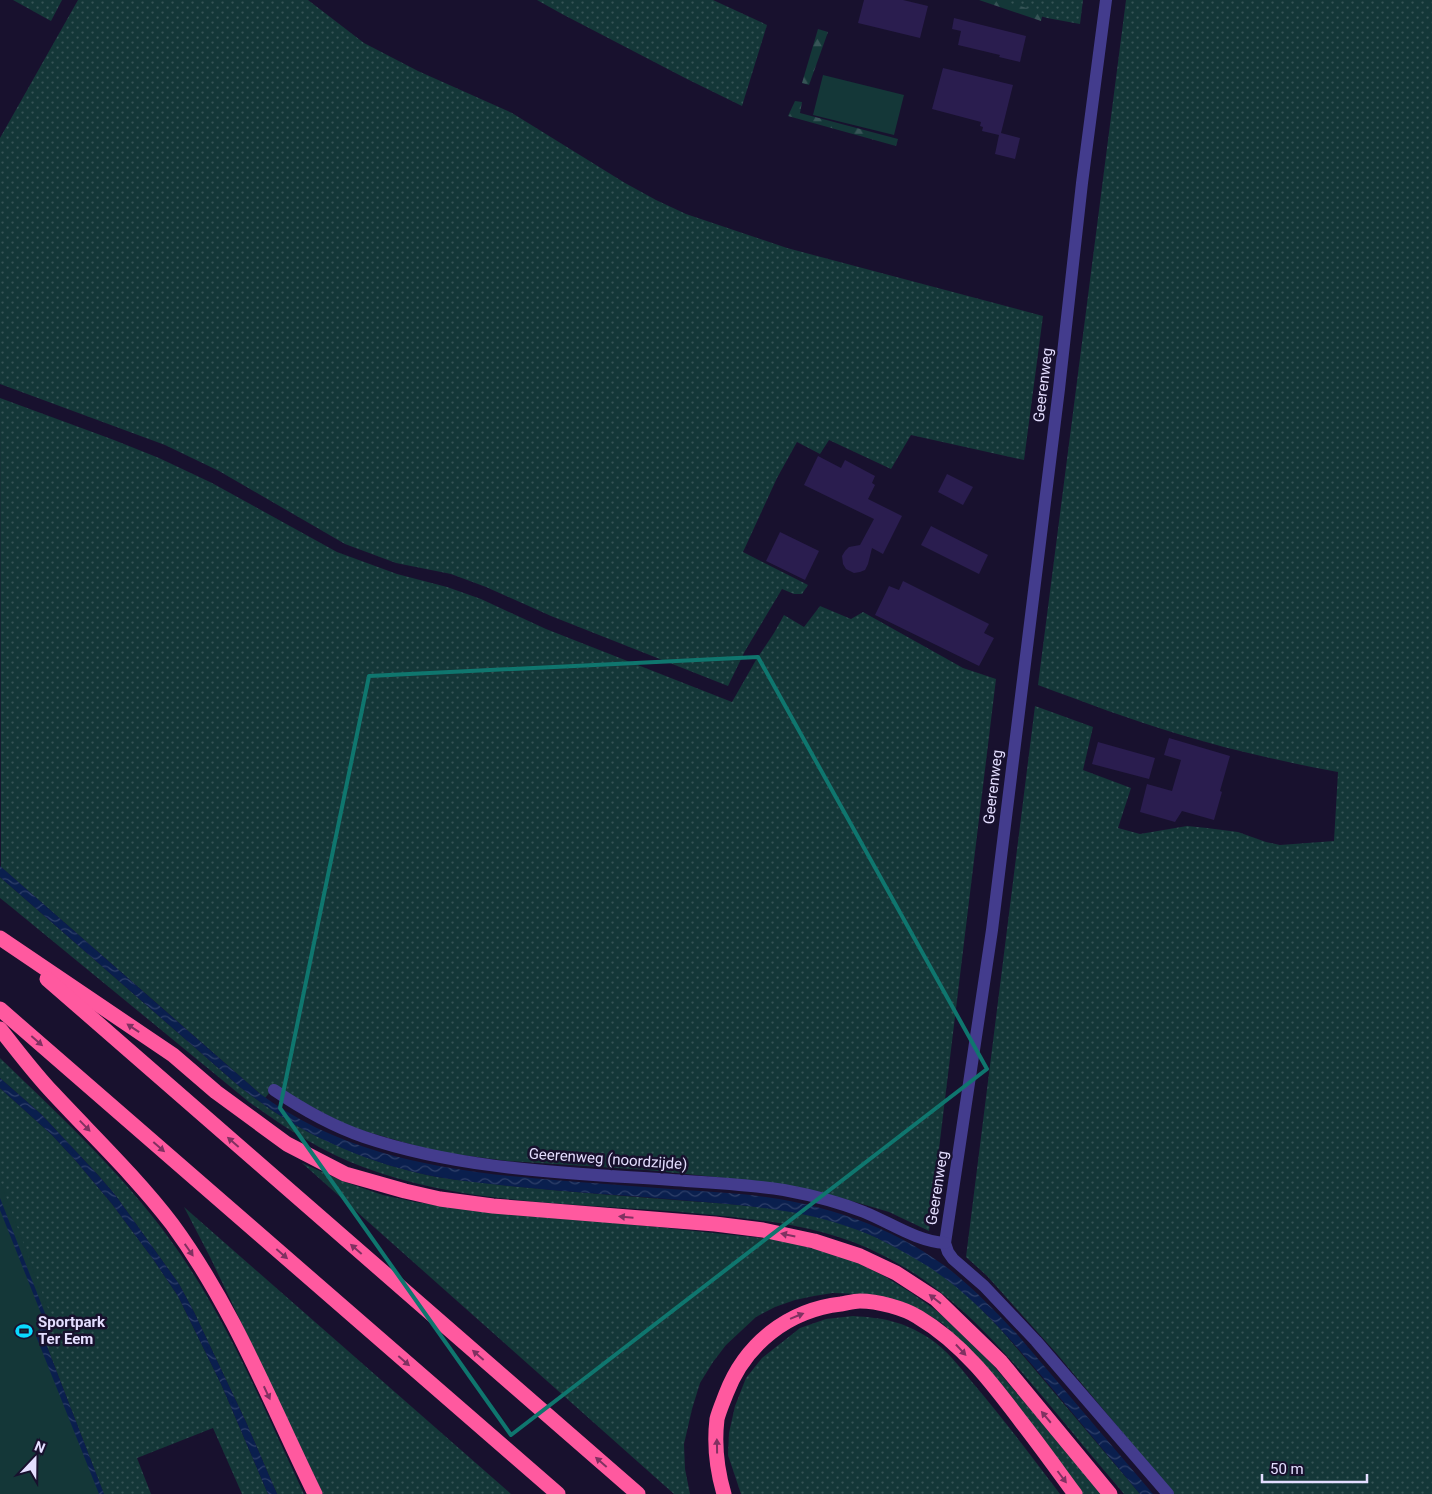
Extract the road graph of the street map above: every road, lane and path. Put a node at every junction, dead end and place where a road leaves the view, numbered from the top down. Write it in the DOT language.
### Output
graph roads {
  1 [pos="1106,0"];
  2 [pos="0,938"];
  3 [pos="0,1009"];
  4 [pos="0,1029"];
  5 [pos="274,1090"];
  6 [pos="945,1243"];
  7 [pos="315,1494"];
  8 [pos="558,1494"];
  9 [pos="638,1494"];
  10 [pos="724,1494"];
  11 [pos="1075,1494"];
  12 [pos="1110,1494"];
  13 [pos="1168,1494"];
  1 -- 6 [label="street, Geerenweg"];
  9 -- 2 [label="highway, one-way"];
  12 -- 2 [label="highway, one-way"];
  3 -- 8 [label="highway, one-way"];
  4 -- 7 [label="highway, one-way"];
  5 -- 6 [label="street, Geerenweg (noordzijde)"];
  6 -- 13 [label="street, Geerenweg"];
  10 -- 11 [label="highway, one-way"];
}
